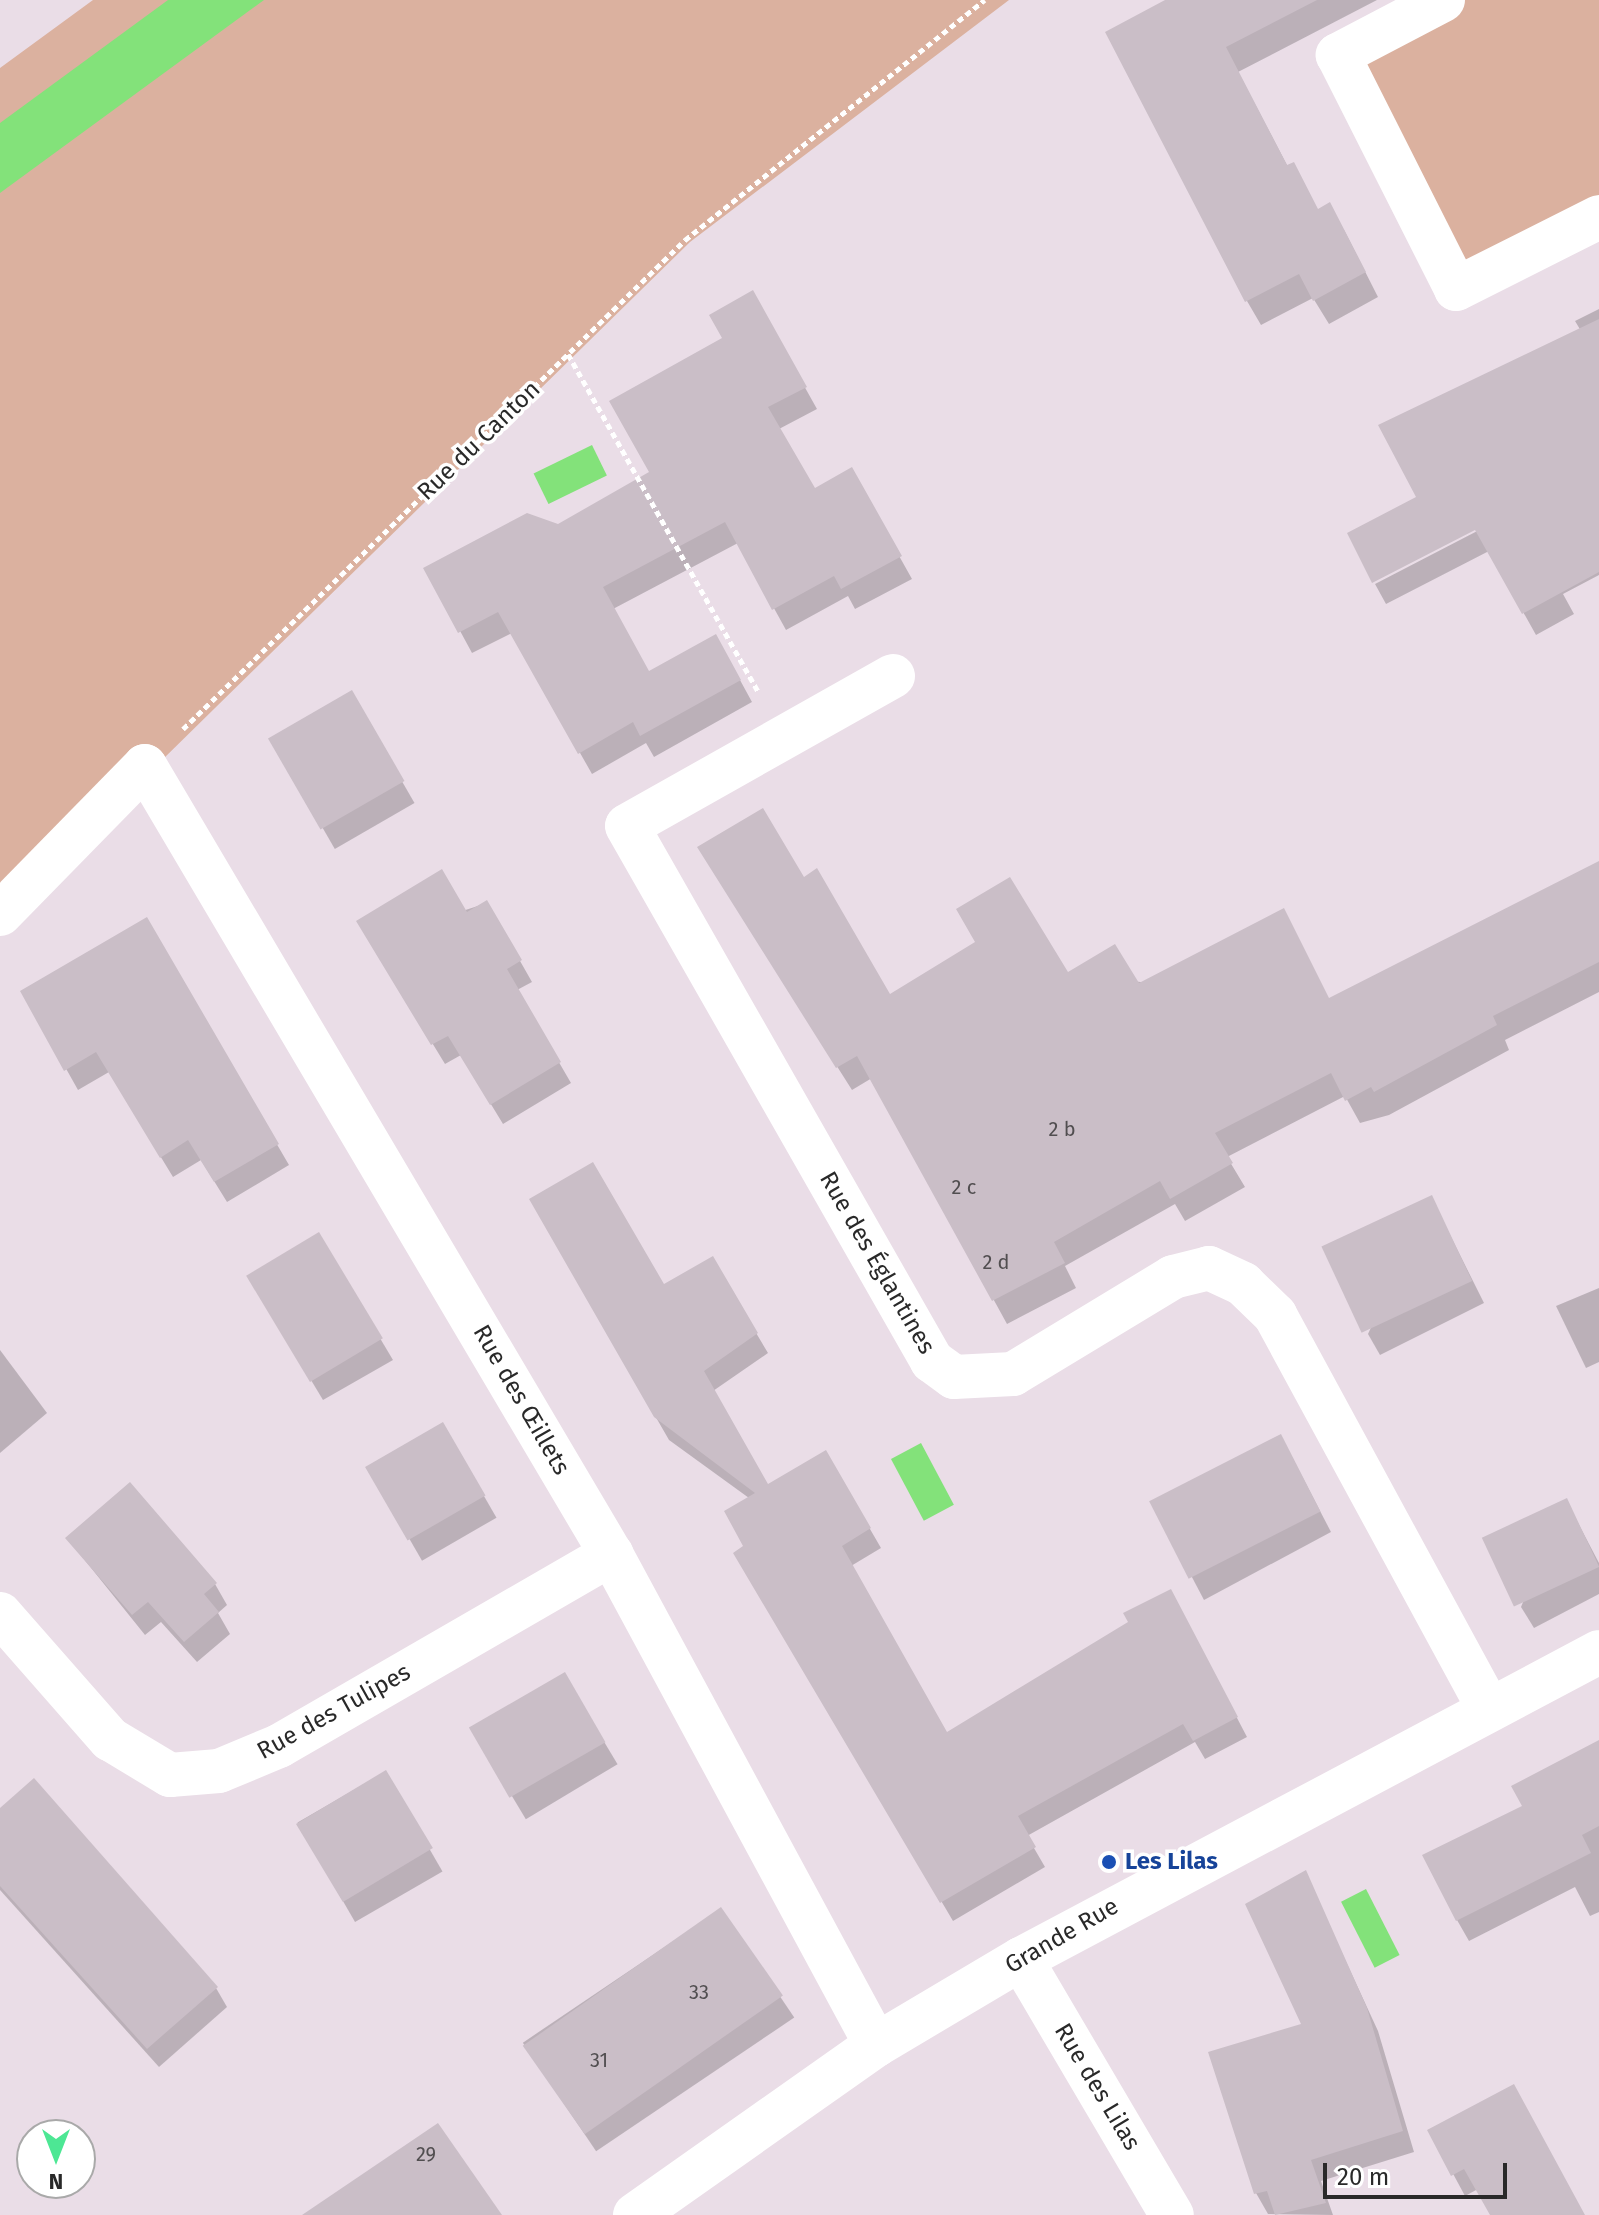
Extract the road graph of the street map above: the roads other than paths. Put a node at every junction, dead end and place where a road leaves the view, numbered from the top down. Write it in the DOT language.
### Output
graph roads {
  1 [pos="1443,0"];
  2 [pos="1599,217"];
  3 [pos="893,676"];
  4 [pos="0,914"];
  5 [pos="611,1554"];
  6 [pos="0,1614"];
  7 [pos="1599,1652"];
  8 [pos="1488,1708"];
  9 [pos="1021,1959"];
  10 [pos="876,2045"];
  11 [pos="635,2215"];
  12 [pos="1172,2215"];
  1 -- 2 [label="street"];
  3 -- 8 [label="street, Rue des Églantines"];
  4 -- 5 [label="street, Rue des Œillets"];
  5 -- 6 [label="street, Rue des Tulipes"];
  5 -- 10 [label="street, Rue des Œillets"];
  7 -- 8 [label="street, Grande Rue"];
  8 -- 9 [label="street, Grande Rue"];
  9 -- 10 [label="street, Grande Rue"];
  9 -- 12 [label="street, Rue des Lilas"];
  10 -- 11 [label="street, Grande Rue"];
}
